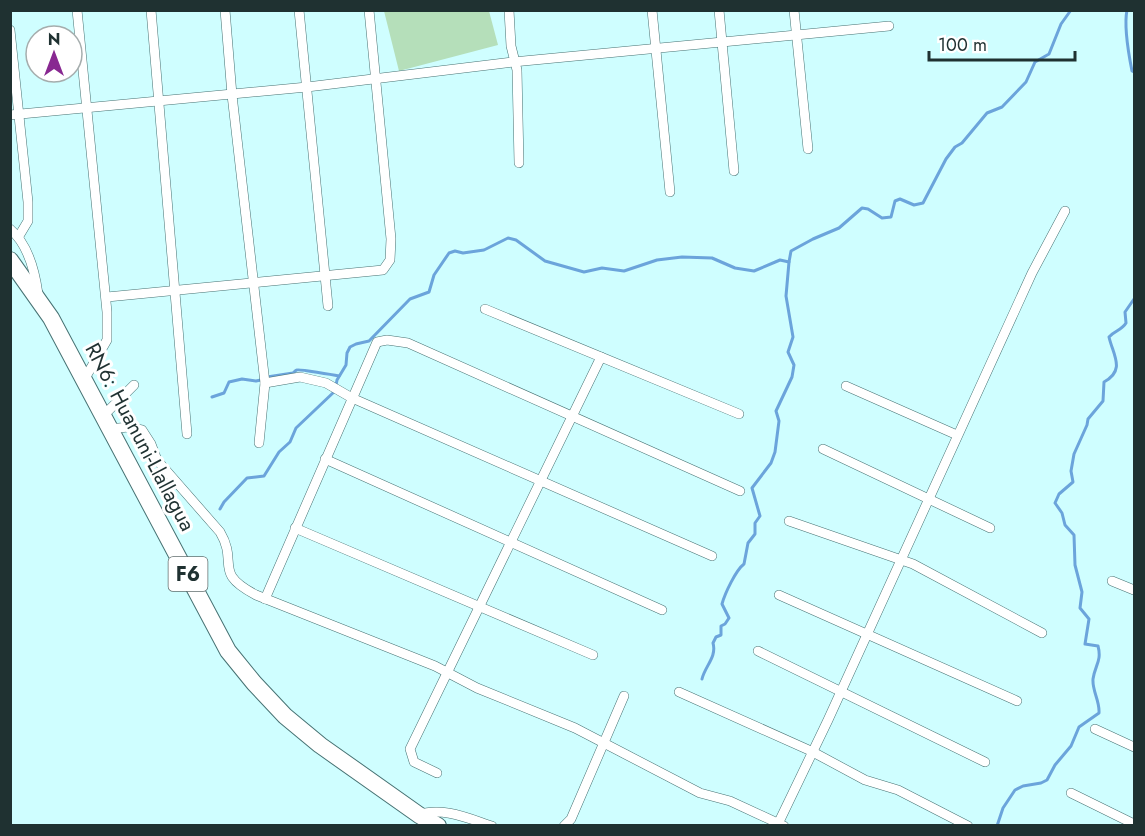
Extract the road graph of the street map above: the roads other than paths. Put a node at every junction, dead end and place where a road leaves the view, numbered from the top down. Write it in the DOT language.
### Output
graph roads {
  1 [pos="77,10"];
  2 [pos="151,10"];
  3 [pos="225,10"];
  4 [pos="299,10"];
  5 [pos="369,10"];
  6 [pos="509,10"];
  7 [pos="652,10"];
  8 [pos="719,10"];
  9 [pos="794,10"];
  10 [pos="890,26"];
  11 [pos="10,30"];
  12 [pos="796,35"];
  13 [pos="722,42"];
  14 [pos="656,48"];
  15 [pos="515,62"];
  16 [pos="375,78"];
  17 [pos="307,87"];
  18 [pos="232,95"];
  19 [pos="160,102"];
  20 [pos="87,108"];
  21 [pos="15,115"];
  22 [pos="808,149"];
  23 [pos="519,162"];
  24 [pos="734,171"];
  25 [pos="670,192"];
  26 [pos="1065,211"];
  27 [pos="10,229"];
  28 [pos="19,237"];
  29 [pos="10,260"];
  30 [pos="325,275"];
  31 [pos="253,282"];
  32 [pos="175,291"];
  33 [pos="106,297"];
  34 [pos="39,299"];
  35 [pos="328,306"];
  36 [pos="485,309"];
  37 [pos="601,357"];
  38 [pos="84,380"];
  39 [pos="265,383"];
  40 [pos="134,385"];
  41 [pos="846,386"];
  42 [pos="352,398"];
  43 [pos="739,414"];
  44 [pos="572,416"];
  45 [pos="106,422"];
  46 [pos="187,434"];
  47 [pos="957,435"];
  48 [pos="259,443"];
  49 [pos="823,449"];
  50 [pos="325,459"];
  51 [pos="540,480"];
  52 [pos="740,490"];
  53 [pos="928,499"];
  54 [pos="789,521"];
  55 [pos="295,528"];
  56 [pos="990,528"];
  57 [pos="510,543"];
  58 [pos="712,556"];
  59 [pos="901,560"];
  60 [pos="1112,581"];
  61 [pos="1134,590"];
  62 [pos="779,595"];
  63 [pos="265,598"];
  64 [pos="480,606"];
  65 [pos="662,610"];
  66 [pos="867,633"];
  67 [pos="1042,633"];
  68 [pos="758,651"];
  69 [pos="593,655"];
  70 [pos="447,672"];
  71 [pos="841,691"];
  72 [pos="679,692"];
  73 [pos="624,696"];
  74 [pos="1017,701"];
  75 [pos="1095,729"];
  76 [pos="603,743"];
  77 [pos="1134,747"];
  78 [pos="812,752"];
  79 [pos="985,762"];
  80 [pos="437,773"];
  81 [pos="1071,793"];
  82 [pos="419,815"];
  83 [pos="780,824"];
  84 [pos="1134,824"];
  85 [pos="438,825"];
  86 [pos="492,825"];
  87 [pos="564,825"];
  88 [pos="968,825"];
  1 -- 20 [label="street"];
  2 -- 19 [label="street"];
  3 -- 18 [label="street"];
  4 -- 17 [label="street"];
  5 -- 16 [label="street"];
  6 -- 15 [label="street"];
  7 -- 14 [label="street"];
  8 -- 13 [label="street"];
  9 -- 12 [label="street"];
  10 -- 12 [label="street"];
  11 -- 21 [label="street"];
  12 -- 13 [label="street"];
  12 -- 22 [label="street"];
  13 -- 14 [label="street"];
  13 -- 24 [label="street"];
  14 -- 15 [label="street"];
  14 -- 25 [label="street"];
  15 -- 16 [label="street"];
  15 -- 23 [label="street"];
  16 -- 17 [label="street"];
  16 -- 30 [label="street"];
  17 -- 18 [label="street"];
  17 -- 30 [label="street"];
  18 -- 19 [label="street"];
  18 -- 31 [label="street"];
  19 -- 20 [label="street"];
  19 -- 32 [label="street"];
  20 -- 21 [label="street"];
  20 -- 33 [label="street"];
  21 -- 28 [label="street"];
  26 -- 47 [label="street"];
  27 -- 28 [label="street"];
  28 -- 34 [label="street"];
  29 -- 34 [label="highway, RN6: Huanuni-Llallagua / F6"];
  30 -- 31 [label="street"];
  30 -- 35 [label="street"];
  31 -- 32 [label="street"];
  31 -- 39 [label="street"];
  32 -- 33 [label="street"];
  32 -- 46 [label="street"];
  33 -- 38 [label="street"];
  34 -- 38 [label="highway, RN6: Huanuni-Llallagua / F6"];
  36 -- 37 [label="street"];
  37 -- 43 [label="street"];
  37 -- 44 [label="street"];
  38 -- 45 [label="highway, RN6: Huanuni-Llallagua / F6"];
  39 -- 42 [label="street"];
  39 -- 48 [label="street"];
  40 -- 45 [label="street"];
  41 -- 47 [label="street"];
  42 -- 44 [label="street"];
  42 -- 50 [label="street"];
  42 -- 51 [label="street"];
  44 -- 51 [label="street"];
  44 -- 52 [label="street"];
  45 -- 63 [label="street"];
  45 -- 82 [label="highway, RN6: Huanuni-Llallagua / F6"];
  47 -- 53 [label="street"];
  49 -- 53 [label="street"];
  50 -- 55 [label="street"];
  50 -- 57 [label="street"];
  51 -- 57 [label="street"];
  51 -- 58 [label="street"];
  53 -- 56 [label="street"];
  53 -- 59 [label="street"];
  54 -- 59 [label="street"];
  55 -- 63 [label="street"];
  55 -- 64 [label="street"];
  57 -- 64 [label="street"];
  57 -- 65 [label="street"];
  59 -- 66 [label="street"];
  59 -- 67 [label="street"];
  60 -- 61 [label="street"];
  62 -- 66 [label="street"];
  63 -- 70 [label="street"];
  64 -- 69 [label="street"];
  64 -- 70 [label="street"];
  66 -- 71 [label="street"];
  66 -- 74 [label="street"];
  68 -- 71 [label="street"];
  70 -- 76 [label="street"];
  70 -- 80 [label="street"];
  71 -- 78 [label="street"];
  71 -- 79 [label="street"];
  72 -- 78 [label="street"];
  73 -- 76 [label="street"];
  75 -- 77 [label="street"];
  76 -- 83 [label="street"];
  76 -- 87 [label="street"];
  78 -- 83 [label="street"];
  78 -- 88 [label="street"];
  81 -- 84 [label="street"];
  82 -- 85 [label="highway, RN6: Huanuni-Llallagua / F6"];
  82 -- 86 [label="street"];
}
